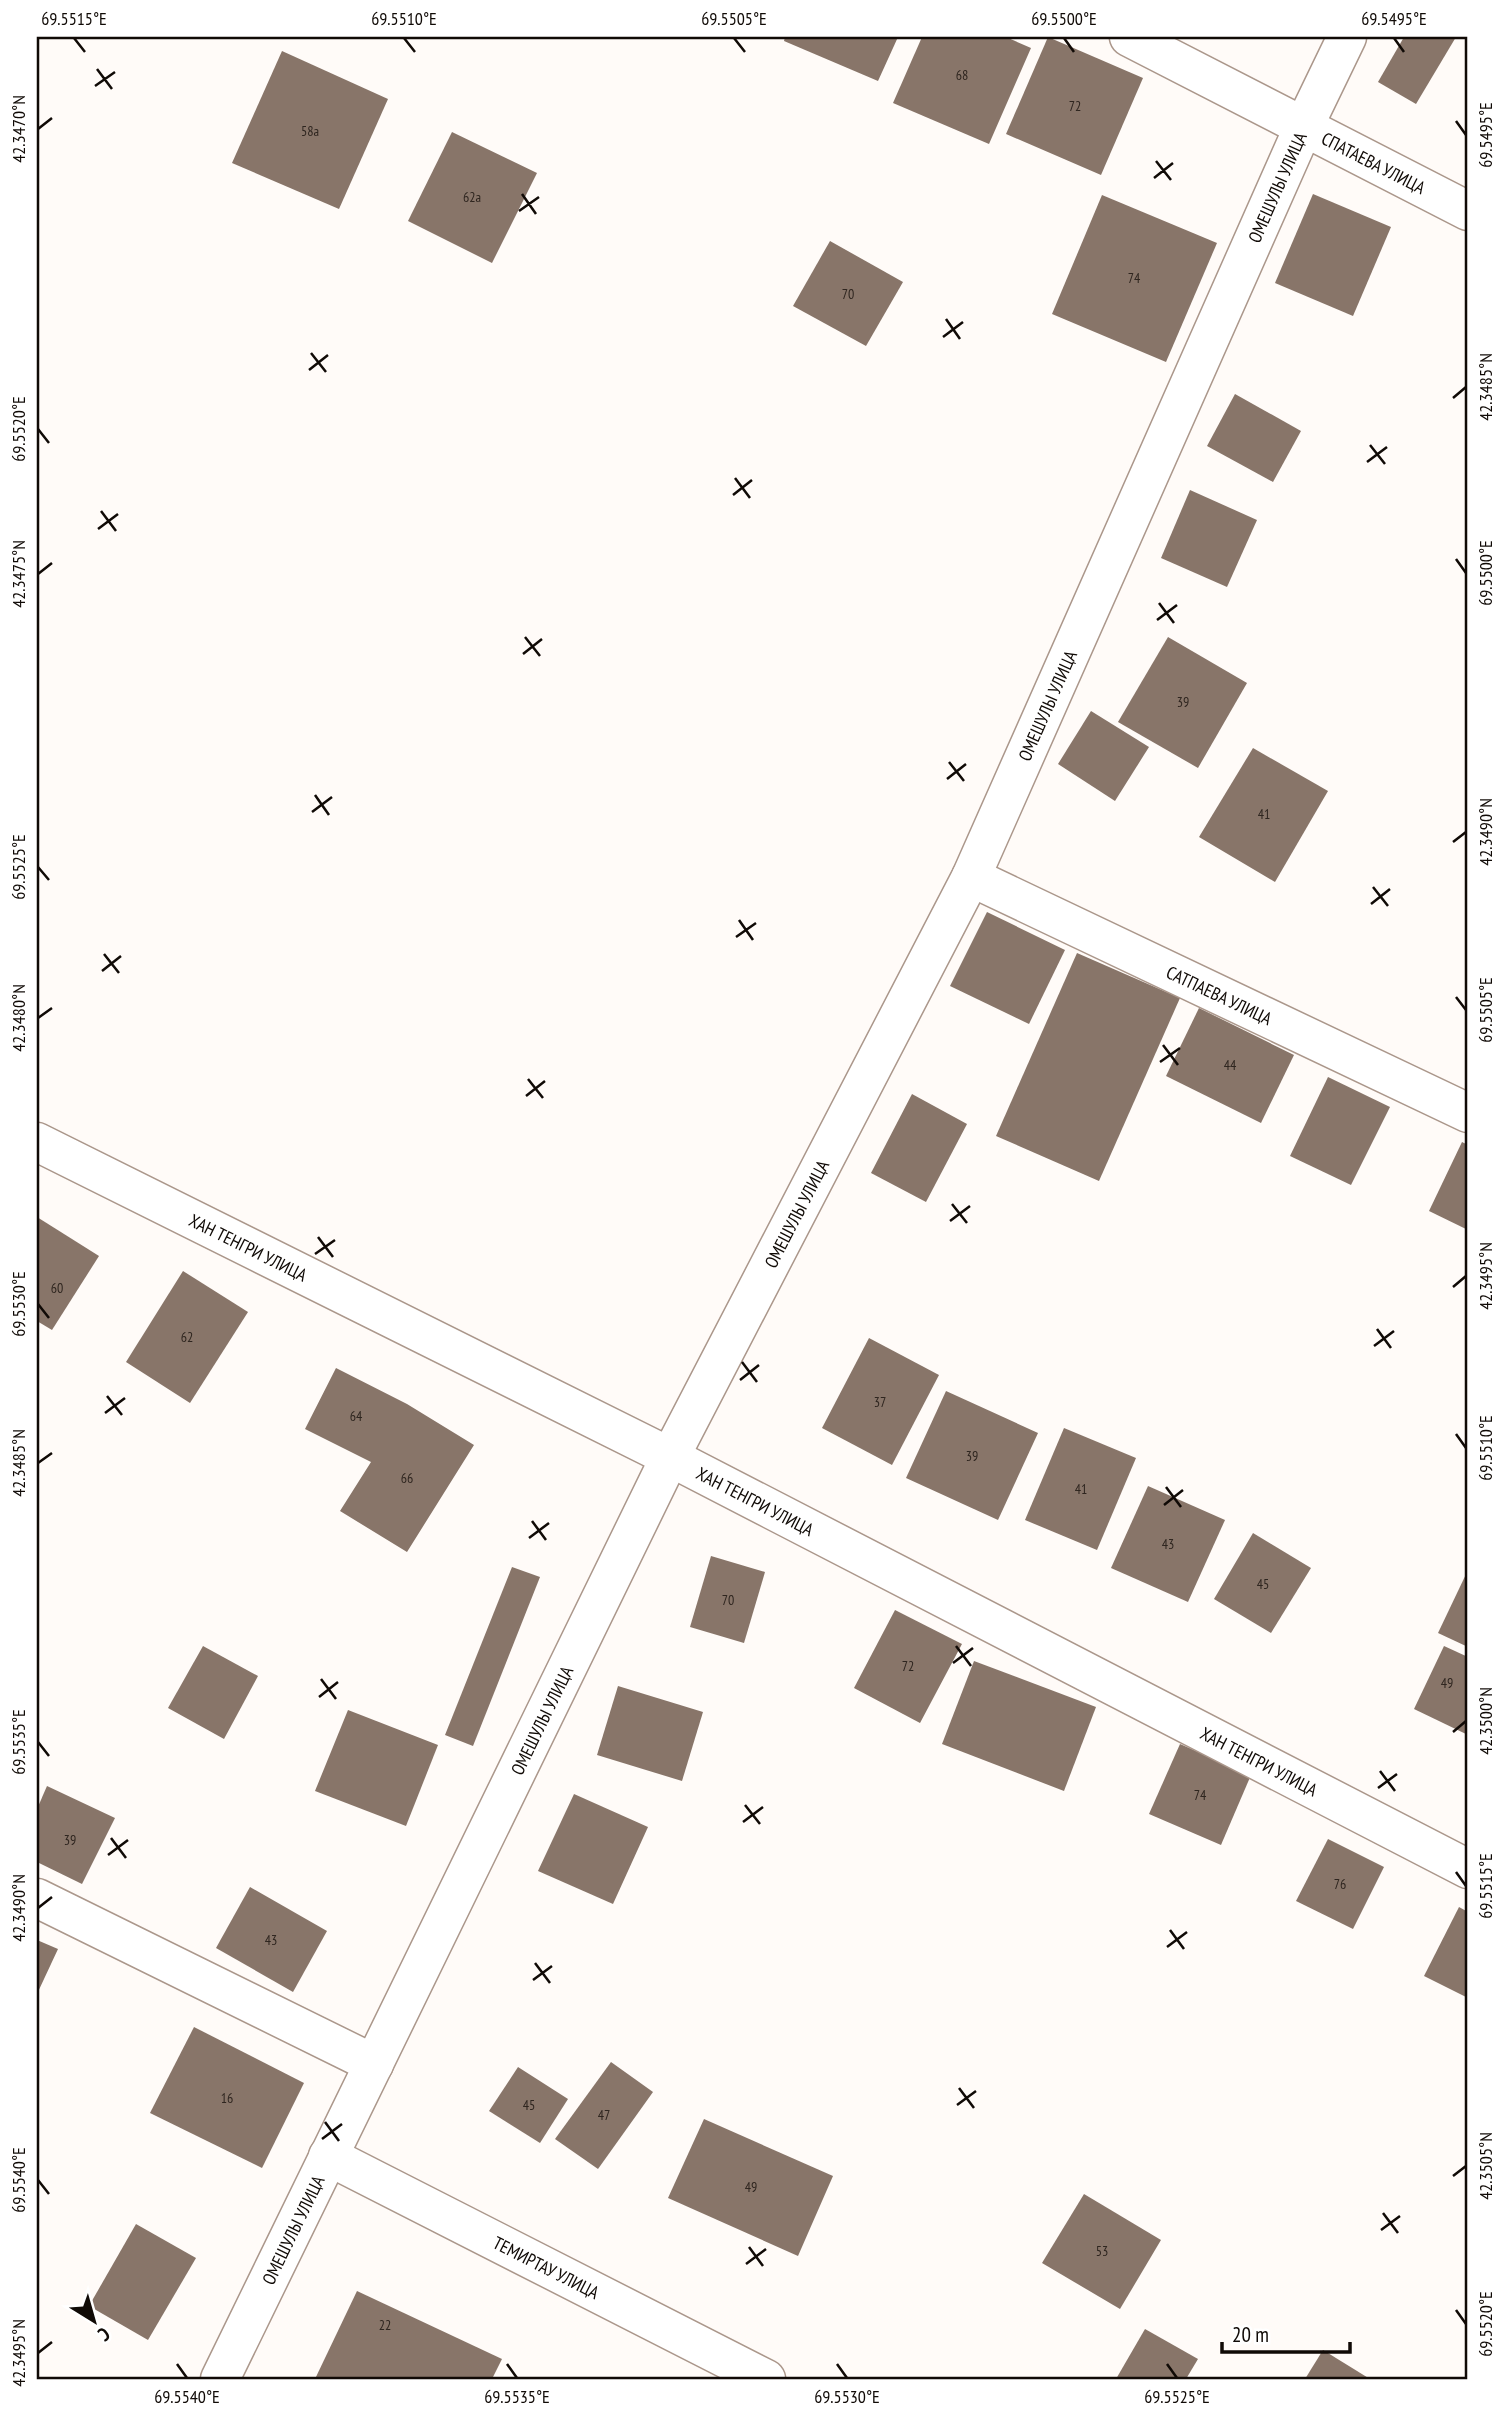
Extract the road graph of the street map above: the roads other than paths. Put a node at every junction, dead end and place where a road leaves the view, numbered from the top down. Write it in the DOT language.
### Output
graph roads {
  1 [pos="1129,37"];
  2 [pos="1347,37"];
  3 [pos="1304,125"];
  4 [pos="1468,211"];
  5 [pos="971,877"];
  6 [pos="1468,1113"];
  7 [pos="37,1142"];
  8 [pos="670,1457"];
  9 [pos="1468,1869"];
  10 [pos="37,1898"];
  11 [pos="374,2064"];
  12 [pos="328,2156"];
  13 [pos="220,2379"];
  14 [pos="766,2379"];
  1 -- 3 [label="street, СПАТАЕВА УЛИЦА"];
  2 -- 3 [label="street, ОМЕШУЛЫ УЛИЦА"];
  3 -- 4 [label="street, СПАТАЕВА УЛИЦА"];
  3 -- 5 [label="street, ОМЕШУЛЫ УЛИЦА"];
  5 -- 6 [label="street, САТПАЕВА УЛИЦА"];
  5 -- 8 [label="street, ОМЕШУЛЫ УЛИЦА"];
  7 -- 8 [label="street, ХАН ТЕНГРИ УЛИЦА"];
  8 -- 9 [label="street, ХАН ТЕНГРИ УЛИЦА"];
  8 -- 11 [label="street, ОМЕШУЛЫ УЛИЦА"];
  10 -- 11 [label="street"];
  11 -- 12 [label="street, ОМЕШУЛЫ УЛИЦА"];
  12 -- 13 [label="street, ОМЕШУЛЫ УЛИЦА"];
  12 -- 14 [label="street, ТЕМИРТАУ УЛИЦА"];
}
